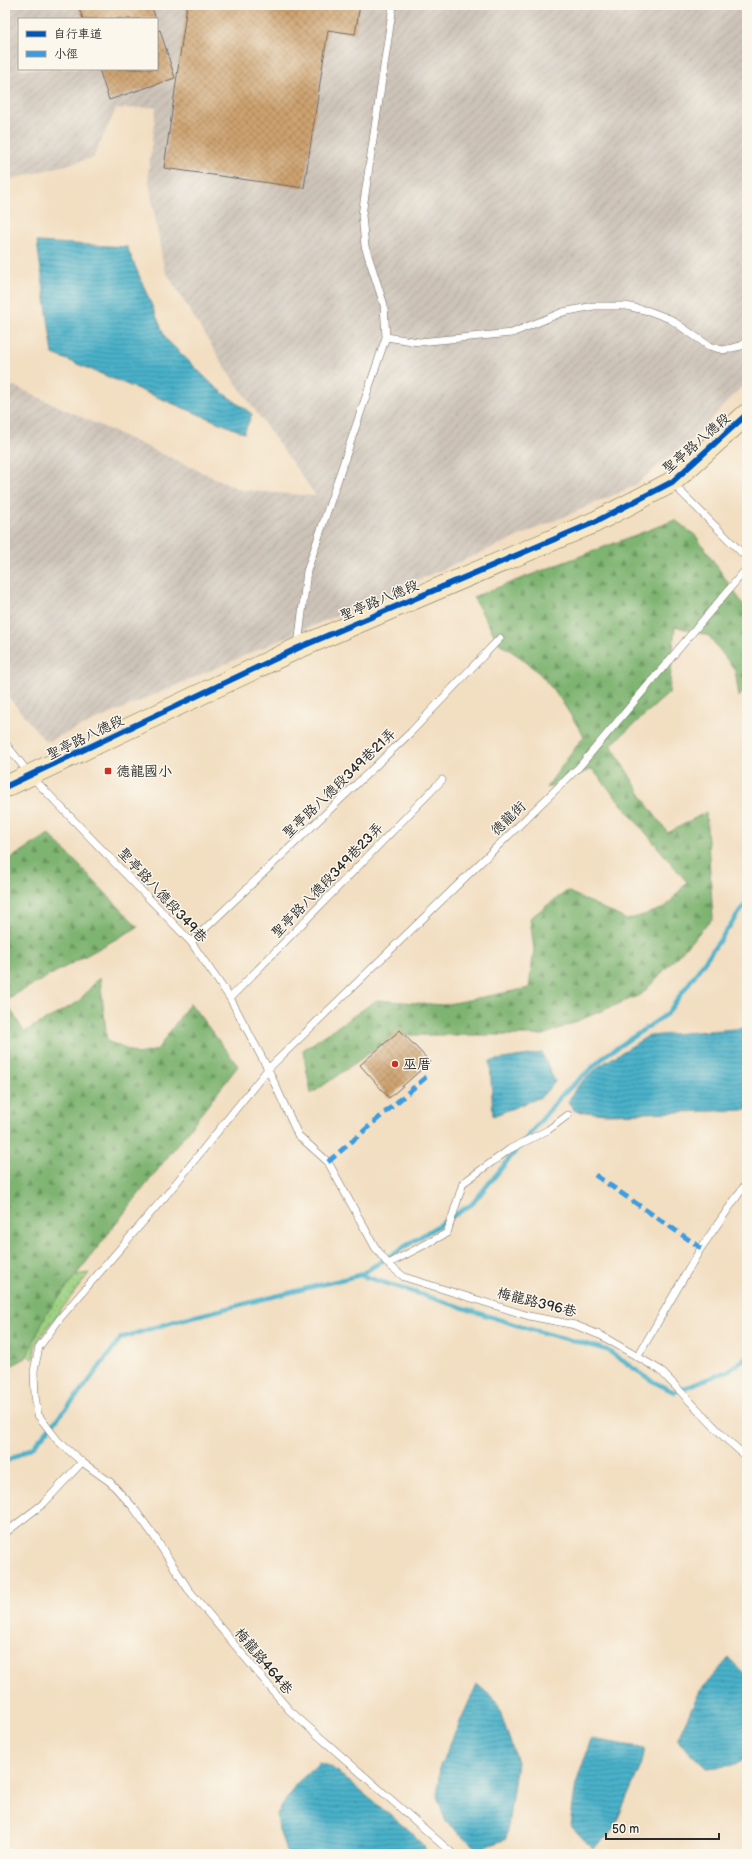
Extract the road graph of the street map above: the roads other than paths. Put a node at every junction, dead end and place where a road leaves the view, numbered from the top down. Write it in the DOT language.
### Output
graph roads {
  1 [pos="393,5"];
  2 [pos="739,5"];
  3 [pos="747,6"];
  4 [pos="386,337"];
  5 [pos="747,342"];
  6 [pos="747,414"];
  7 [pos="672,482"];
  8 [pos="747,558"];
  9 [pos="747,568"];
  10 [pos="500,638"];
  11 [pos="298,648"];
  12 [pos="5,743"];
  13 [pos="31,776"];
  14 [pos="442,780"];
  15 [pos="5,787"];
  16 [pos="191,942"];
  17 [pos="230,998"];
  18 [pos="268,1069"];
  19 [pos="568,1115"];
  20 [pos="747,1182"];
  21 [pos="388,1264"];
  22 [pos="638,1356"];
  23 [pos="747,1457"];
  24 [pos="82,1462"];
  25 [pos="5,1533"];
  26 [pos="451,1854"];
  1 -- 4 [label="lane"];
  2 -- 3 [label="lane"];
  4 -- 5 [label="lane"];
  4 -- 11 [label="lane"];
  6 -- 7 [label="street, 聖亭路八德段"];
  7 -- 8 [label="lane"];
  7 -- 11 [label="street, 聖亭路八德段"];
  9 -- 18 [label="lane, 德龍街"];
  10 -- 16 [label="lane, 聖亭路八德段349巷21弄"];
  11 -- 13 [label="street, 聖亭路八德段"];
  12 -- 13 [label="lane, 聖亭路八德段349巷"];
  13 -- 15 [label="street, 聖亭路八德段"];
  13 -- 16 [label="lane, 聖亭路八德段349巷"];
  14 -- 17 [label="lane, 聖亭路八德段349巷23弄"];
  16 -- 17 [label="lane, 聖亭路八德段349巷"];
  17 -- 18 [label="lane, 聖亭路八德段349巷"];
  18 -- 21 [label="lane, 梅龍路396巷"];
  18 -- 24 [label="lane, 德龍街"];
  19 -- 21 [label="lane"];
  20 -- 22 [label="lane"];
  21 -- 22 [label="lane, 梅龍路396巷"];
  22 -- 23 [label="lane, 梅龍路396巷"];
  24 -- 25 [label="lane"];
  24 -- 26 [label="lane, 梅龍路464巷"];
}
